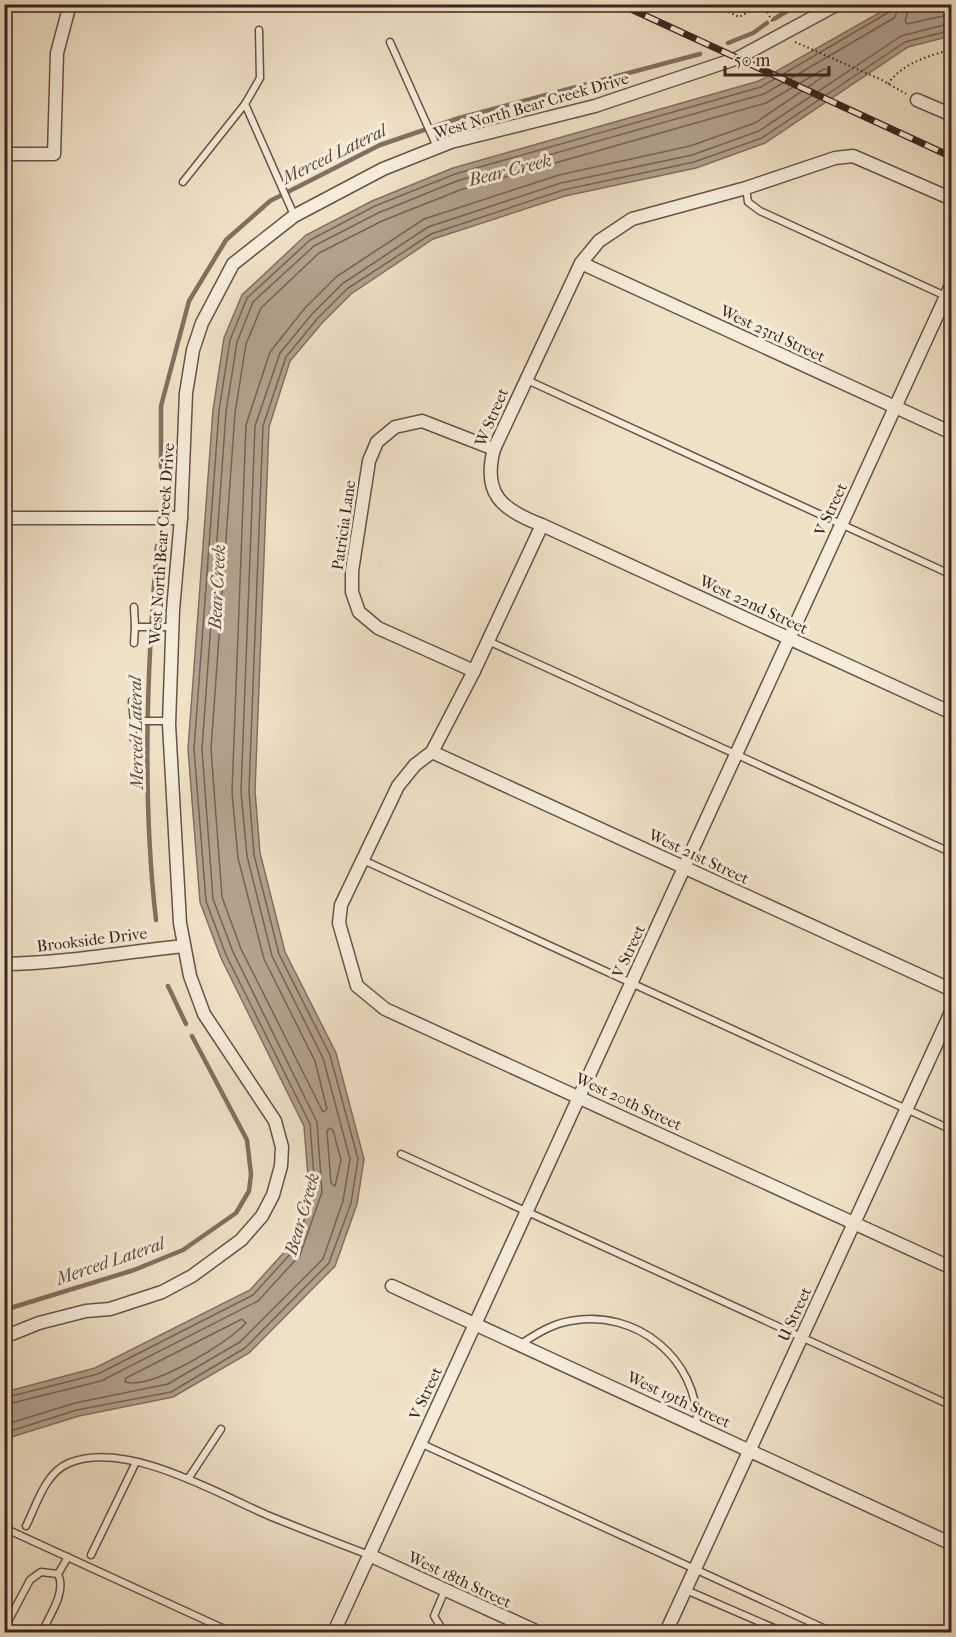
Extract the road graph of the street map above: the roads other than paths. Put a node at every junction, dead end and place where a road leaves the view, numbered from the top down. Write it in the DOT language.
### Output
graph roads {
  1 [pos="70,4"];
  2 [pos="838,4"];
  3 [pos="259,30"];
  4 [pos="390,42"];
  5 [pos="917,100"];
  6 [pos="245,104"];
  7 [pos="951,115"];
  8 [pos="435,142"];
  9 [pos="4,154"];
  10 [pos="183,182"];
  11 [pos="746,188"];
  12 [pos="951,199"];
  13 [pos="294,216"];
  14 [pos="581,263"];
  15 [pos="951,283"];
  16 [pos="949,297"];
  17 [pos="526,379"];
  18 [pos="895,407"];
  19 [pos="951,433"];
  20 [pos="494,449"];
  21 [pos="181,518"];
  22 [pos="4,519"];
  23 [pos="841,524"];
  24 [pos="542,525"];
  25 [pos="951,575"];
  26 [pos="134,607"];
  27 [pos="135,627"];
  28 [pos="172,627"];
  29 [pos="789,638"];
  30 [pos="488,641"];
  31 [pos="134,643"];
  32 [pos="474,671"];
  33 [pos="132,700"];
  34 [pos="951,713"];
  35 [pos="137,721"];
  36 [pos="169,721"];
  37 [pos="132,737"];
  38 [pos="432,752"];
  39 [pos="736,754"];
  40 [pos="951,853"];
  41 [pos="363,860"];
  42 [pos="684,867"];
  43 [pos="184,946"];
  44 [pos="4,964"];
  45 [pos="631,983"];
  46 [pos="951,990"];
  47 [pos="951,1010"];
  48 [pos="579,1096"];
  49 [pos="906,1109"];
  50 [pos="951,1130"];
  51 [pos="401,1154"];
  52 [pos="527,1212"];
  53 [pos="854,1223"];
  54 [pos="951,1268"];
  55 [pos="392,1286"];
  56 [pos="475,1324"];
  57 [pos="4,1337"];
  58 [pos="801,1337"];
  59 [pos="521,1344"];
  60 [pos="951,1406"];
  61 [pos="697,1425"];
  62 [pos="221,1429"];
  63 [pos="420,1443"];
  64 [pos="750,1449"];
  65 [pos="136,1462"];
  66 [pos="188,1479"];
  67 [pos="26,1526"];
  68 [pos="4,1528"];
  69 [pos="951,1544"];
  70 [pos="91,1555"];
  71 [pos="369,1555"];
  72 [pos="68,1557"];
  73 [pos="695,1569"];
  74 [pos="58,1574"];
  75 [pos="445,1590"];
  76 [pos="686,1590"];
  77 [pos="4,1629"];
  78 [pos="42,1632"];
  79 [pos="231,1632"];
  80 [pos="334,1632"];
  81 [pos="440,1632"];
  82 [pos="538,1632"];
  83 [pos="666,1632"];
  84 [pos="775,1632"];
  85 [pos="832,1632"];
  1 -- 9 [label="street"];
  2 -- 8 [label="street, West North Bear Creek Drive"];
  3 -- 6 [label="lane"];
  4 -- 8 [label="lane"];
  5 -- 7 [label="street"];
  6 -- 10 [label="lane"];
  6 -- 13 [label="lane"];
  8 -- 13 [label="street, West North Bear Creek Drive"];
  11 -- 12 [label="street, W Street"];
  11 -- 14 [label="street, W Street"];
  11 -- 16 [label="lane"];
  13 -- 21 [label="street, West North Bear Creek Drive"];
  14 -- 17 [label="street, W Street"];
  14 -- 18 [label="street, West 23rd Street"];
  15 -- 16 [label="street, V Street"];
  16 -- 18 [label="street, V Street"];
  17 -- 20 [label="street, W Street"];
  17 -- 23 [label="lane"];
  18 -- 19 [label="street, West 23rd Street"];
  18 -- 23 [label="street, V Street"];
  20 -- 24 [label="street, W Street"];
  20 -- 32 [label="street, Patricia Lane"];
  21 -- 22 [label="street"];
  21 -- 28 [label="street, West North Bear Creek Drive"];
  23 -- 25 [label="lane"];
  23 -- 29 [label="street, V Street"];
  24 -- 29 [label="street, West 22nd Street"];
  24 -- 30 [label="street"];
  26 -- 27 [label="lane"];
  27 -- 28 [label="lane"];
  27 -- 31 [label="lane"];
  28 -- 36 [label="street, West North Bear Creek Drive"];
  29 -- 34 [label="street, West 22nd Street"];
  29 -- 39 [label="street, V Street"];
  30 -- 32 [label="street"];
  30 -- 39 [label="lane"];
  32 -- 38 [label="street"];
  33 -- 35 [label="lane"];
  35 -- 36 [label="lane"];
  35 -- 37 [label="lane"];
  36 -- 43 [label="street, West North Bear Creek Drive"];
  38 -- 41 [label="street"];
  38 -- 42 [label="street, West 21st Street"];
  39 -- 40 [label="lane"];
  39 -- 42 [label="street, V Street"];
  41 -- 45 [label="lane"];
  41 -- 48 [label="street, West 20th Street"];
  42 -- 45 [label="street, V Street"];
  42 -- 46 [label="street, West 21st Street"];
  43 -- 44 [label="street, Brookside Drive"];
  43 -- 57 [label="street, West North Bear Creek Drive"];
  45 -- 48 [label="street, V Street"];
  45 -- 49 [label="lane"];
  47 -- 49 [label="street, U Street"];
  48 -- 52 [label="street, V Street"];
  48 -- 53 [label="street, West 20th Street"];
  49 -- 50 [label="lane"];
  49 -- 53 [label="street, U Street"];
  51 -- 52 [label="lane"];
  52 -- 56 [label="street, V Street"];
  52 -- 58 [label="lane"];
  53 -- 54 [label="street, West 20th Street"];
  53 -- 58 [label="street, U Street"];
  55 -- 56 [label="street, West 19th Street"];
  56 -- 59 [label="street, West 19th Street"];
  56 -- 63 [label="street, V Street"];
  58 -- 60 [label="lane"];
  58 -- 64 [label="street, U Street"];
  59 -- 61 [label="street, West 19th Street"];
  59 -- 61 [label="lane"];
  61 -- 64 [label="street, West 19th Street"];
  62 -- 66 [label="lane"];
  63 -- 71 [label="street, V Street"];
  63 -- 73 [label="lane"];
  64 -- 69 [label="street, West 19th Street"];
  64 -- 73 [label="street, U Street"];
  65 -- 66 [label="lane"];
  65 -- 67 [label="lane"];
  65 -- 70 [label="lane"];
  66 -- 71 [label="lane"];
  68 -- 72 [label="lane"];
  71 -- 75 [label="street, West 18th Street"];
  71 -- 80 [label="street, V Street"];
  72 -- 74 [label="lane"];
  72 -- 79 [label="lane"];
  73 -- 76 [label="street, U Street"];
  73 -- 85 [label="lane"];
  74 -- 77 [label="lane"];
  74 -- 78 [label="lane"];
  75 -- 81 [label="lane"];
  75 -- 82 [label="street, West 18th Street"];
  76 -- 83 [label="street, U Street"];
  76 -- 84 [label="lane"];
}
